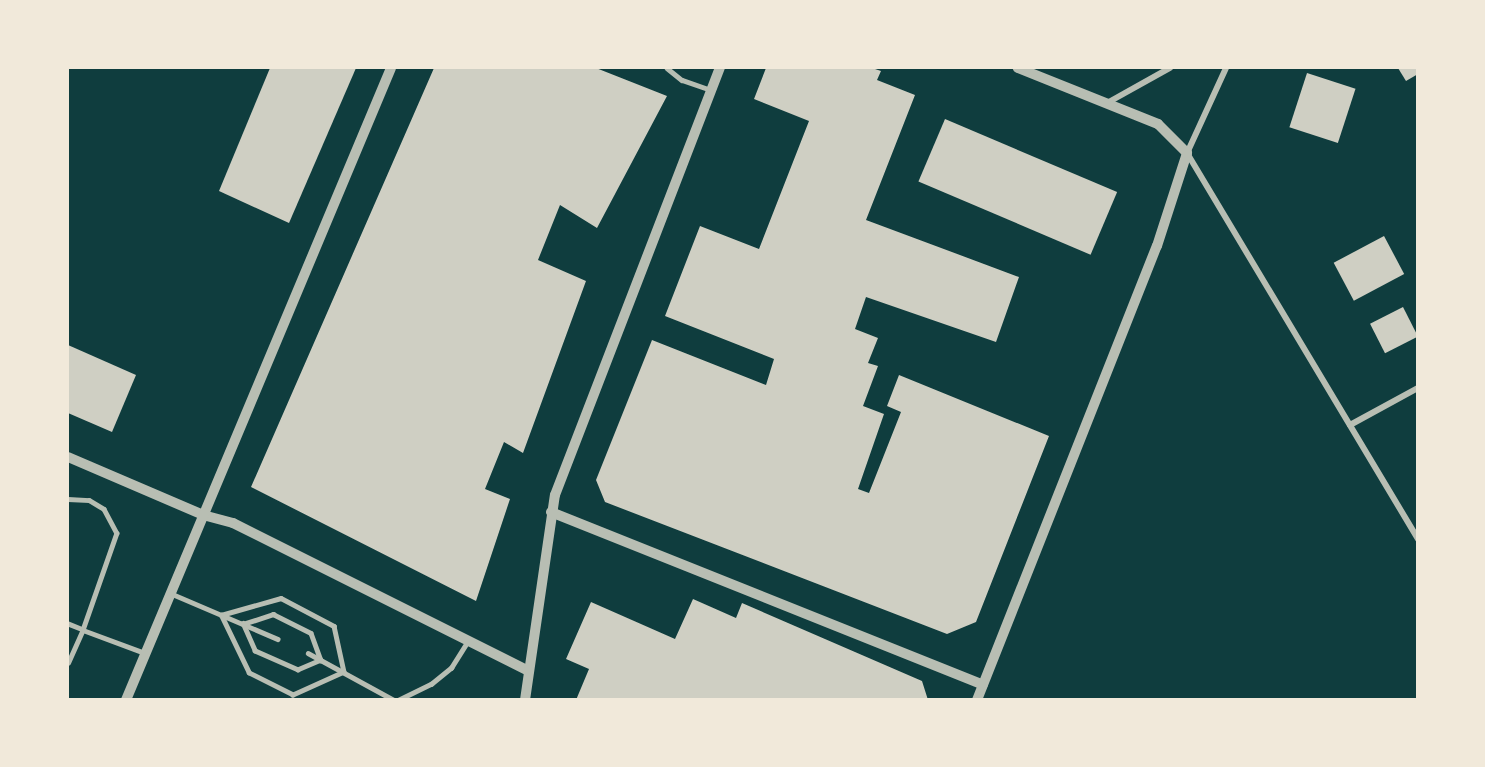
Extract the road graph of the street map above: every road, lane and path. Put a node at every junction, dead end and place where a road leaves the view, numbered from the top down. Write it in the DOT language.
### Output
graph roads {
  1 [pos="391,68"];
  2 [pos="667,68"];
  3 [pos="720,68"];
  4 [pos="1018,68"];
  5 [pos="1170,68"];
  6 [pos="1226,68"];
  7 [pos="711,90"];
  8 [pos="1107,103"];
  9 [pos="1187,153"];
  10 [pos="1418,388"];
  11 [pos="1350,425"];
  12 [pos="68,458"];
  13 [pos="68,499"];
  14 [pos="551,512"];
  15 [pos="203,515"];
  16 [pos="1418,539"];
  17 [pos="170,593"];
  18 [pos="221,615"];
  19 [pos="68,624"];
  20 [pos="243,624"];
  21 [pos="83,630"];
  22 [pos="278,639"];
  23 [pos="468,641"];
  24 [pos="145,653"];
  25 [pos="308,653"];
  26 [pos="321,660"];
  27 [pos="68,663"];
  28 [pos="527,670"];
  29 [pos="344,672"];
  30 [pos="983,684"];
  31 [pos="126,699"];
  32 [pos="396,699"];
  33 [pos="525,699"];
  34 [pos="977,699"];
  1 -- 15 [label="street"];
  2 -- 7 [label="lane"];
  3 -- 7 [label="street"];
  4 -- 8 [label="street"];
  5 -- 8 [label="street"];
  6 -- 9 [label="street"];
  7 -- 14 [label="street"];
  8 -- 9 [label="street"];
  9 -- 11 [label="street"];
  9 -- 30 [label="street"];
  10 -- 11 [label="street"];
  11 -- 16 [label="street"];
  12 -- 15 [label="street"];
  13 -- 21 [label="lane"];
  14 -- 28 [label="street"];
  14 -- 30 [label="street"];
  15 -- 17 [label="street"];
  15 -- 23 [label="street"];
  17 -- 18 [label="lane"];
  17 -- 24 [label="street"];
  18 -- 20 [label="lane"];
  18 -- 29 [label="lane"];
  18 -- 29 [label="lane"];
  19 -- 21 [label="lane"];
  20 -- 22 [label="lane"];
  20 -- 26 [label="lane"];
  20 -- 26 [label="lane"];
  21 -- 24 [label="lane"];
  21 -- 27 [label="lane"];
  23 -- 28 [label="street"];
  23 -- 32 [label="lane"];
  24 -- 31 [label="street"];
  25 -- 26 [label="lane"];
  26 -- 29 [label="lane"];
  28 -- 33 [label="street"];
  29 -- 32 [label="lane"];
  30 -- 34 [label="street"];
}
